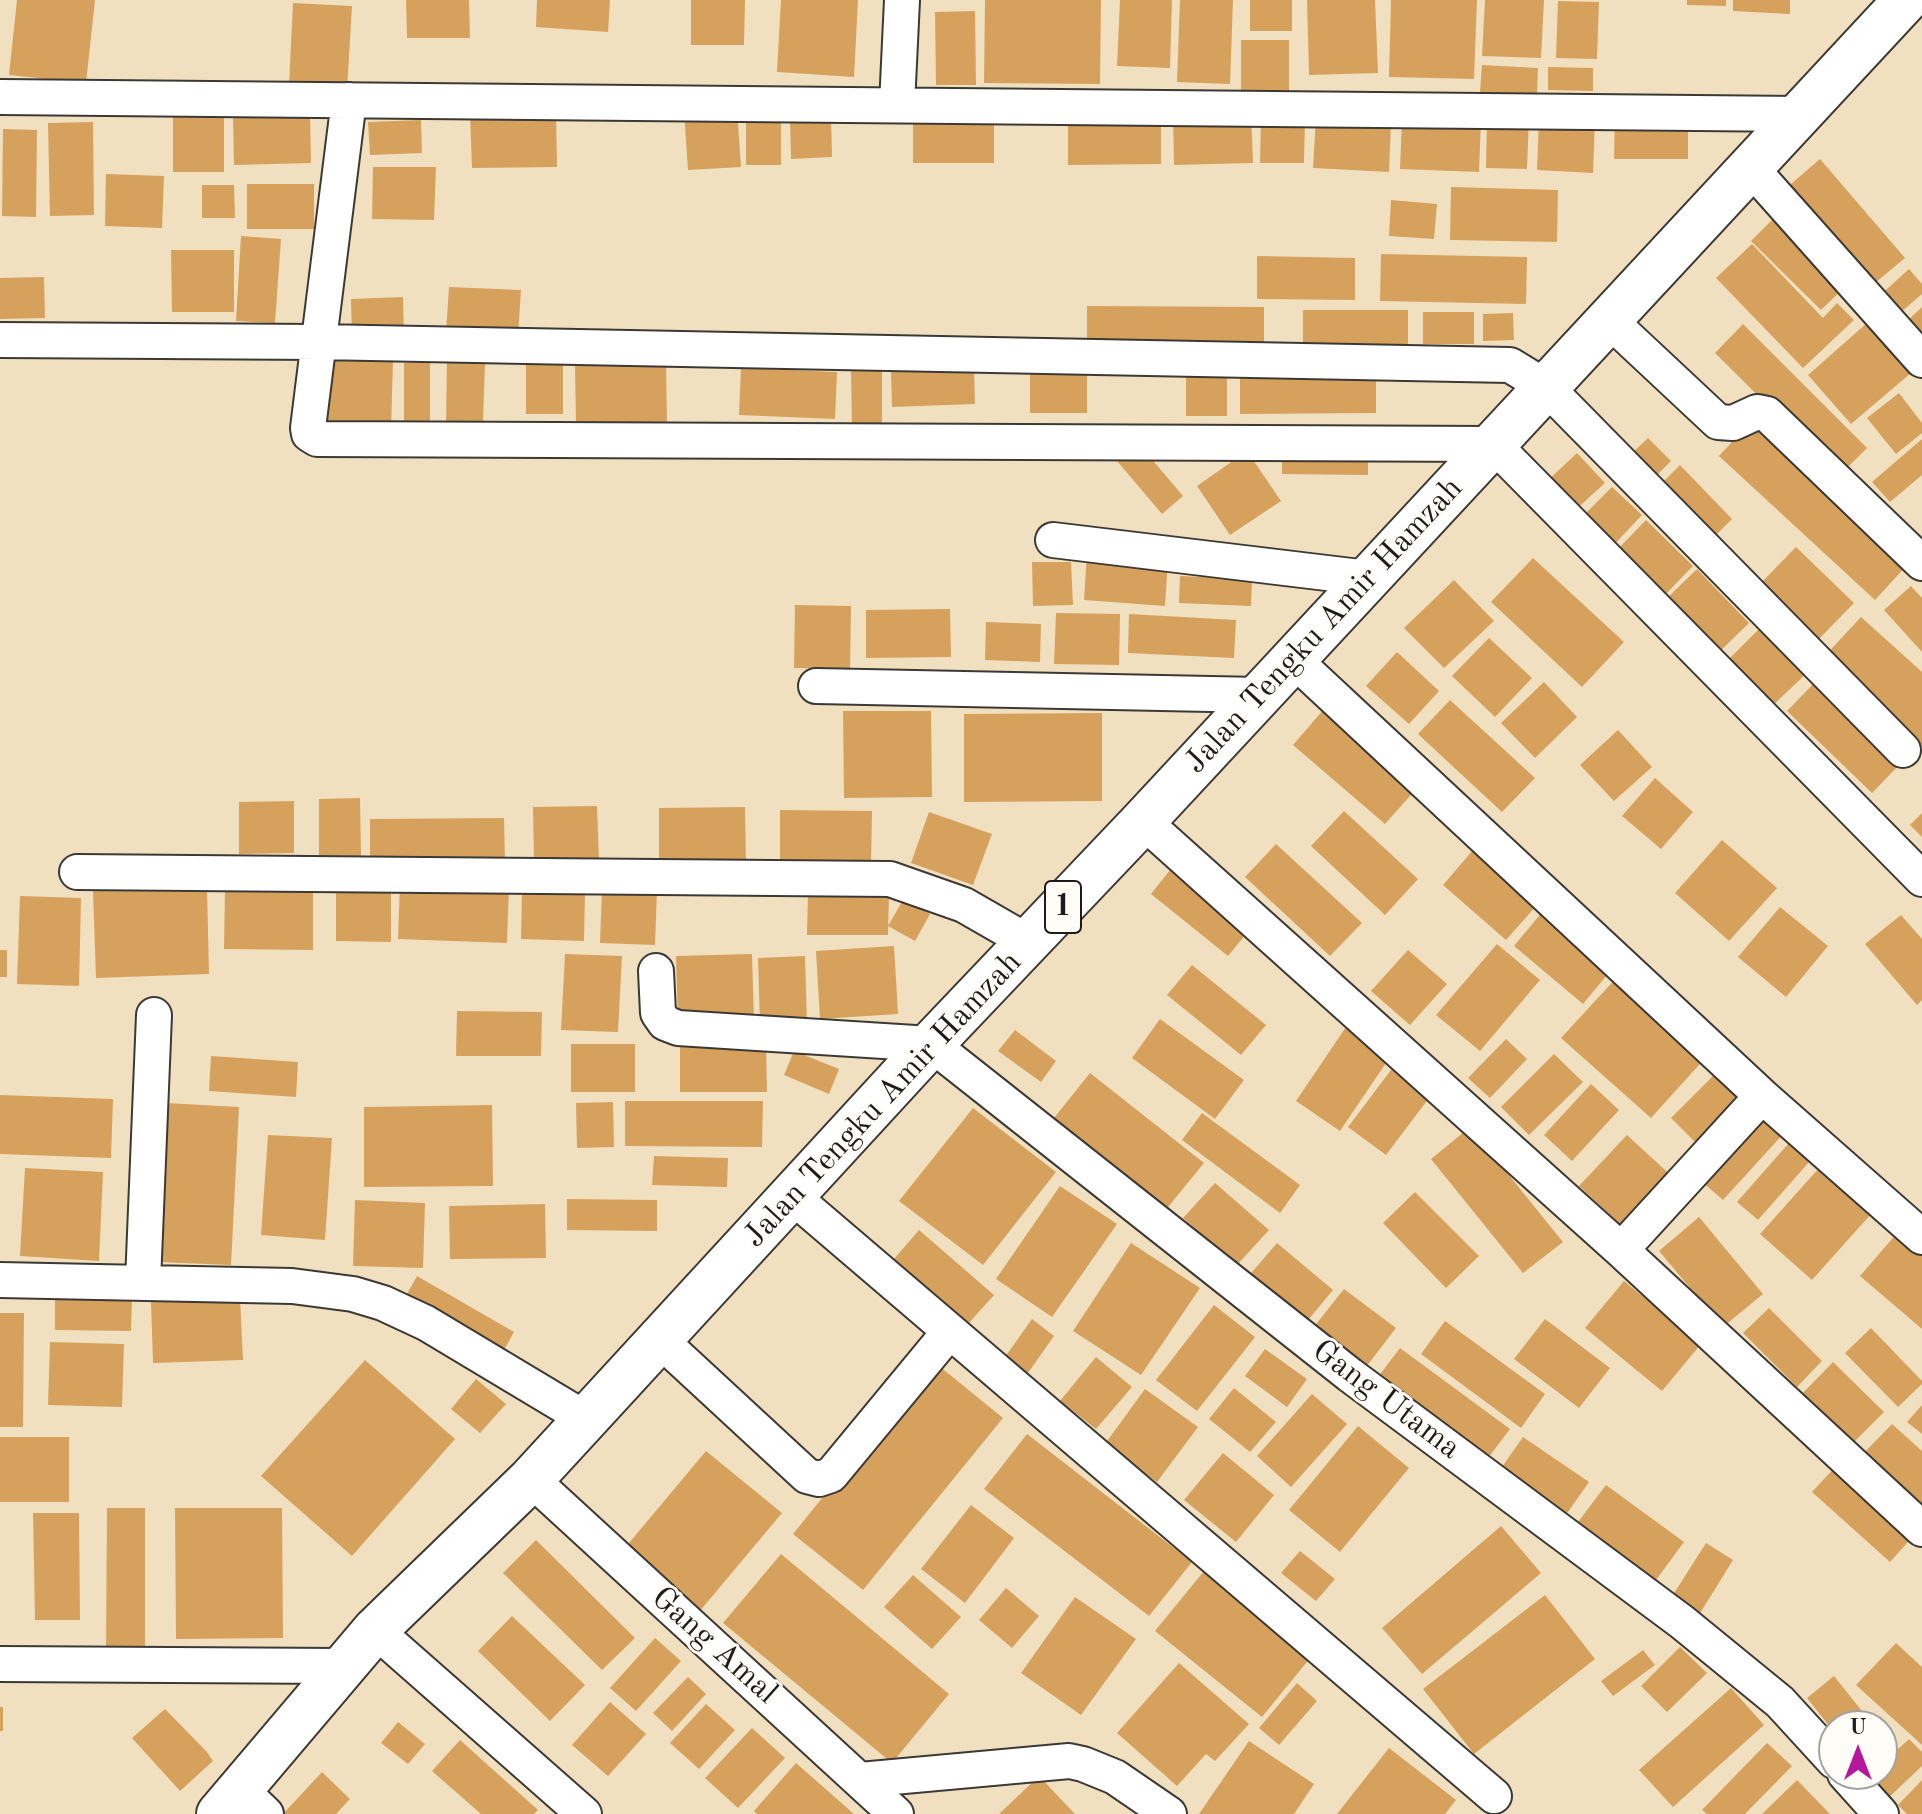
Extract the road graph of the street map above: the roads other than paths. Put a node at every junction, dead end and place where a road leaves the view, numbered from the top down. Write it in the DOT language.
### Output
graph roads {
  1 [pos="902,0"];
  2 [pos="1906,0"];
  3 [pos="0,97"];
  4 [pos="349,100"];
  5 [pos="897,105"];
  6 [pos="1801,114"];
  7 [pos="1751,168"];
  8 [pos="1609,320"];
  9 [pos="0,340"];
  10 [pos="319,342"];
  11 [pos="1922,360"];
  12 [pos="1546,387"];
  13 [pos="1493,444"];
  14 [pos="1053,540"];
  15 [pos="1922,563"];
  16 [pos="1368,578"];
  17 [pos="1293,659"];
  18 [pos="816,686"];
  19 [pos="1260,695"];
  20 [pos="1903,750"];
  21 [pos="1143,821"];
  22 [pos="77,872"];
  23 [pos="1922,879"];
  24 [pos="1030,943"];
  25 [pos="656,971"];
  26 [pos="154,1015"];
  27 [pos="931,1044"];
  28 [pos="1762,1096"];
  29 [pos="793,1197"];
  30 [pos="1922,1237"];
  31 [pos="1621,1250"];
  32 [pos="0,1280"];
  33 [pos="143,1282"];
  34 [pos="950,1331"];
  35 [pos="660,1340"];
  36 [pos="586,1419"];
  37 [pos="531,1479"];
  38 [pos="1922,1529"];
  39 [pos="375,1630"];
  40 [pos="0,1664"];
  41 [pos="342,1666"];
  42 [pos="1818,1744"];
  43 [pos="860,1780"];
  44 [pos="1859,1790"];
  45 [pos="1494,1796"];
  46 [pos="242,1806"];
  47 [pos="584,1814"];
  48 [pos="896,1814"];
  49 [pos="1169,1814"];
  50 [pos="1881,1814"];
  1 -- 5 [label="street"];
  2 -- 6 [label="main road, Jalan Tengku Amir Hamzah / 1"];
  3 -- 4 [label="street"];
  4 -- 5 [label="street"];
  4 -- 10 [label="street"];
  5 -- 6 [label="street"];
  6 -- 7 [label="main road, Jalan Tengku Amir Hamzah / 1"];
  7 -- 8 [label="main road, Jalan Tengku Amir Hamzah / 1"];
  7 -- 11 [label="street"];
  8 -- 12 [label="main road, Jalan Tengku Amir Hamzah / 1"];
  8 -- 15 [label="street"];
  9 -- 10 [label="street"];
  10 -- 12 [label="street"];
  10 -- 13 [label="street"];
  12 -- 13 [label="main road, Jalan Tengku Amir Hamzah / 1"];
  12 -- 20 [label="street"];
  13 -- 16 [label="main road, Jalan Tengku Amir Hamzah / 1"];
  13 -- 23 [label="street"];
  14 -- 16 [label="street"];
  16 -- 17 [label="main road, Jalan Tengku Amir Hamzah / 1"];
  17 -- 19 [label="main road, Jalan Tengku Amir Hamzah / 1"];
  17 -- 28 [label="street"];
  18 -- 19 [label="street"];
  19 -- 21 [label="main road, Jalan Tengku Amir Hamzah / 1"];
  21 -- 24 [label="main road, Jalan Tengku Amir Hamzah / 1"];
  21 -- 31 [label="street"];
  22 -- 24 [label="street"];
  24 -- 27 [label="main road, Jalan Tengku Amir Hamzah / 1"];
  25 -- 27 [label="street"];
  26 -- 33 [label="street"];
  27 -- 29 [label="main road, Jalan Tengku Amir Hamzah / 1"];
  27 -- 42 [label="street, Gang Utama"];
  28 -- 30 [label="street"];
  28 -- 31 [label="street"];
  29 -- 34 [label="street"];
  29 -- 35 [label="main road, Jalan Tengku Amir Hamzah / 1"];
  31 -- 38 [label="street"];
  32 -- 33 [label="street"];
  33 -- 36 [label="street"];
  34 -- 35 [label="street"];
  34 -- 45 [label="street"];
  35 -- 36 [label="main road, Jalan Tengku Amir Hamzah / 1"];
  36 -- 37 [label="main road, Jalan Tengku Amir Hamzah / 1"];
  37 -- 39 [label="main road, Jalan Tengku Amir Hamzah / 1"];
  37 -- 43 [label="street, Gang Amal"];
  39 -- 41 [label="main road, Jalan Tengku Amir Hamzah / 1"];
  39 -- 47 [label="street"];
  40 -- 41 [label="street"];
  41 -- 46 [label="main road, Jalan Tengku Amir Hamzah / 1"];
  43 -- 48 [label="street, Gang Amal"];
  43 -- 49 [label="street"];
  44 -- 50 [label="street"];
}
